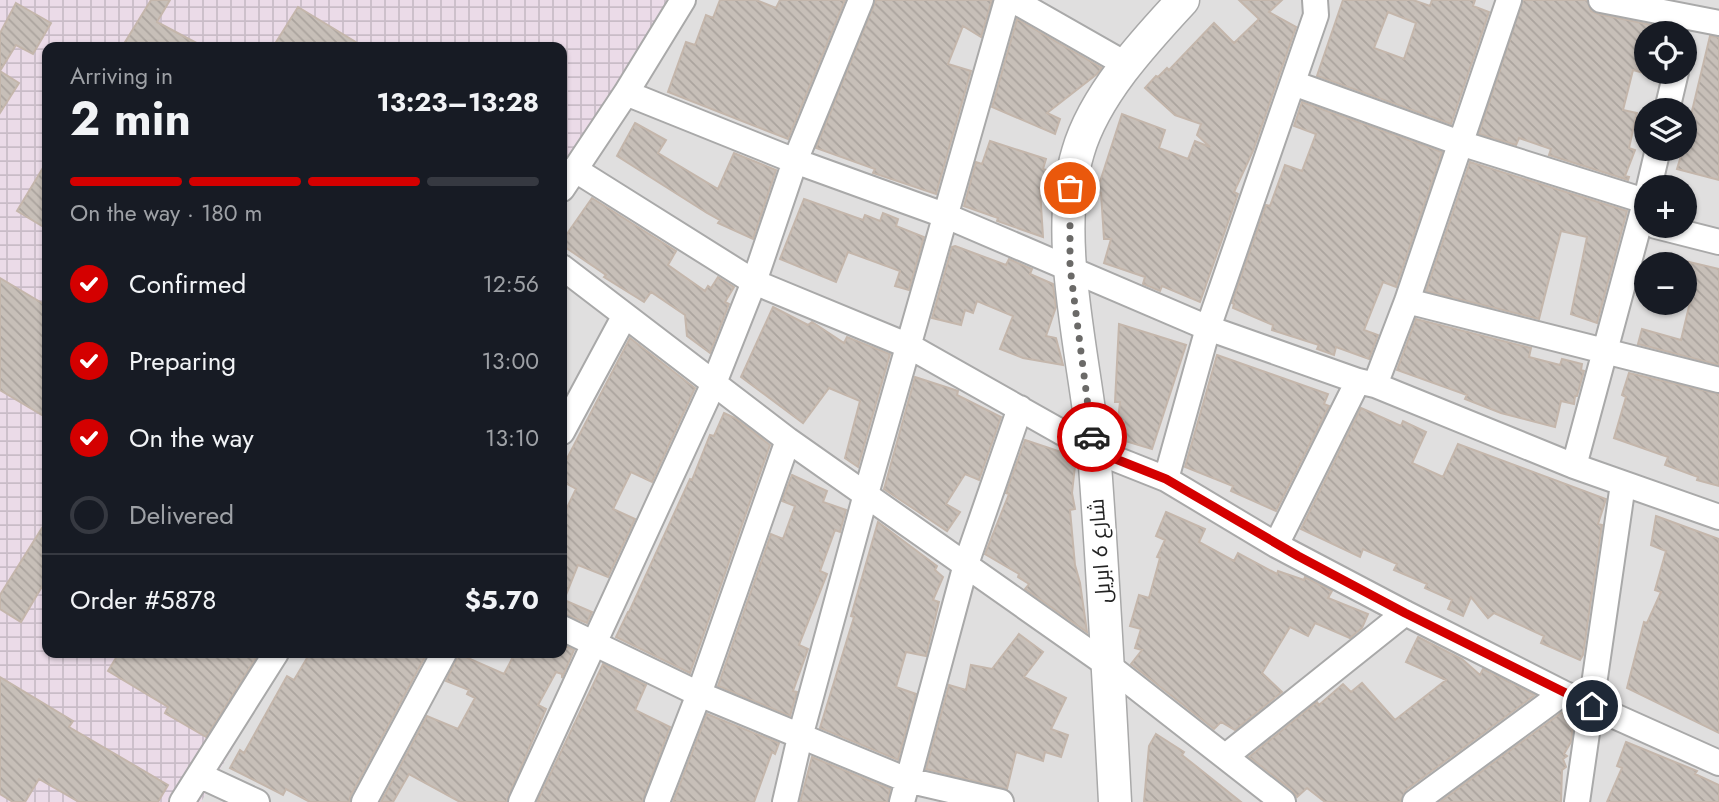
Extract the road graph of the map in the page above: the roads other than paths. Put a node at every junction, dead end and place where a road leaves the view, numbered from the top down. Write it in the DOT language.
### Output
graph roads {
  1 [pos="683,0"];
  2 [pos="861,0"];
  3 [pos="1007,0"];
  4 [pos="1013,0"];
  5 [pos="1183,0"];
  6 [pos="1315,0"];
  7 [pos="1508,0"];
  8 [pos="1601,0"];
  9 [pos="1688,17"];
  10 [pos="1719,23"];
  11 [pos="1127,65"];
  12 [pos="1293,83"];
  13 [pos="626,93"];
  14 [pos="1460,143"];
  15 [pos="795,161"];
  16 [pos="568,179"];
  17 [pos="1634,204"];
  18 [pos="944,215"];
  19 [pos="1697,232"];
  20 [pos="1638,238"];
  21 [pos="1719,242"];
  22 [pos="1070,267"];
  23 [pos="567,271"];
  24 [pos="754,282"];
  25 [pos="1407,300"];
  26 [pos="624,317"];
  27 [pos="1208,328"];
  28 [pos="909,346"];
  29 [pos="1605,349"];
  30 [pos="1719,380"];
  31 [pos="714,383"];
  32 [pos="1367,383"];
  33 [pos="1020,408"];
  34 [pos="567,423"];
  35 [pos="788,440"];
  36 [pos="1093,450"];
  37 [pos="1574,466"];
  38 [pos="1166,479"];
  39 [pos="1623,484"];
  40 [pos="866,495"];
  41 [pos="1719,517"];
  42 [pos="1276,545"];
  43 [pos="966,564"];
  44 [pos="1405,613"];
  45 [pos="567,630"];
  46 [pos="595,644"];
  47 [pos="273,658"];
  48 [pos="441,658"];
  49 [pos="1108,666"];
  50 [pos="1563,693"];
  51 [pos="699,694"];
  52 [pos="1592,706"];
  53 [pos="800,737"];
  54 [pos="1226,756"];
  55 [pos="1719,762"];
  56 [pos="199,775"];
  57 [pos="904,791"];
  58 [pos="182,802"];
  59 [pos="257,802"];
  60 [pos="364,802"];
  61 [pos="521,802"];
  62 [pos="657,802"];
  63 [pos="785,802"];
  64 [pos="1001,802"];
  65 [pos="1115,802"];
  66 [pos="1283,802"];
  67 [pos="1415,802"];
  68 [pos="1577,802"];
  1 -- 13 [label="street"];
  2 -- 15 [label="street"];
  3 -- 18 [label="street"];
  4 -- 11 [label="street"];
  5 -- 11 [label="street, شارع 6 ابريل"];
  6 -- 12 [label="street"];
  7 -- 14 [label="street"];
  8 -- 9 [label="street"];
  9 -- 10 [label="street"];
  11 -- 22 [label="street, شارع 6 ابريل"];
  12 -- 14 [label="street"];
  12 -- 27 [label="street"];
  13 -- 15 [label="street"];
  13 -- 16 [label="street"];
  14 -- 17 [label="street"];
  14 -- 25 [label="street"];
  15 -- 18 [label="street"];
  15 -- 24 [label="street"];
  16 -- 24 [label="street"];
  18 -- 22 [label="street"];
  18 -- 28 [label="street"];
  19 -- 21 [label="street"];
  20 -- 29 [label="street"];
  22 -- 27 [label="street"];
  22 -- 36 [label="street, شارع 6 ابريل"];
  23 -- 26 [label="street"];
  24 -- 28 [label="street"];
  24 -- 31 [label="street"];
  25 -- 29 [label="street"];
  25 -- 32 [label="street"];
  26 -- 31 [label="street"];
  26 -- 34 [label="street"];
  27 -- 32 [label="street"];
  27 -- 38 [label="street"];
  28 -- 33 [label="street"];
  28 -- 40 [label="street"];
  29 -- 30 [label="street"];
  29 -- 37 [label="street"];
  31 -- 35 [label="street"];
  31 -- 46 [label="street"];
  32 -- 37 [label="street"];
  32 -- 42 [label="street"];
  33 -- 36 [label="street"];
  33 -- 43 [label="street"];
  35 -- 40 [label="street"];
  35 -- 51 [label="street"];
  36 -- 38 [label="street"];
  36 -- 49 [label="street, شارع 6 ابريل"];
  37 -- 39 [label="street"];
  38 -- 42 [label="street"];
  39 -- 41 [label="street"];
  39 -- 52 [label="street"];
  40 -- 43 [label="street"];
  40 -- 53 [label="street"];
  42 -- 44 [label="street"];
  43 -- 49 [label="street"];
  43 -- 57 [label="street"];
  44 -- 50 [label="street"];
  44 -- 54 [label="street"];
  45 -- 46 [label="street"];
  46 -- 51 [label="street"];
  46 -- 61 [label="street"];
  47 -- 56 [label="street"];
  48 -- 60 [label="street"];
  49 -- 54 [label="street"];
  49 -- 65 [label="street, شارع 6 ابريل"];
  50 -- 52 [label="street"];
  50 -- 67 [label="street"];
  51 -- 53 [label="street"];
  51 -- 62 [label="street"];
  52 -- 55 [label="street"];
  52 -- 68 [label="street"];
  53 -- 57 [label="street"];
  53 -- 63 [label="street"];
  54 -- 66 [label="street"];
  56 -- 58 [label="street"];
  56 -- 59 [label="street"];
  57 -- 64 [label="street"];
}
